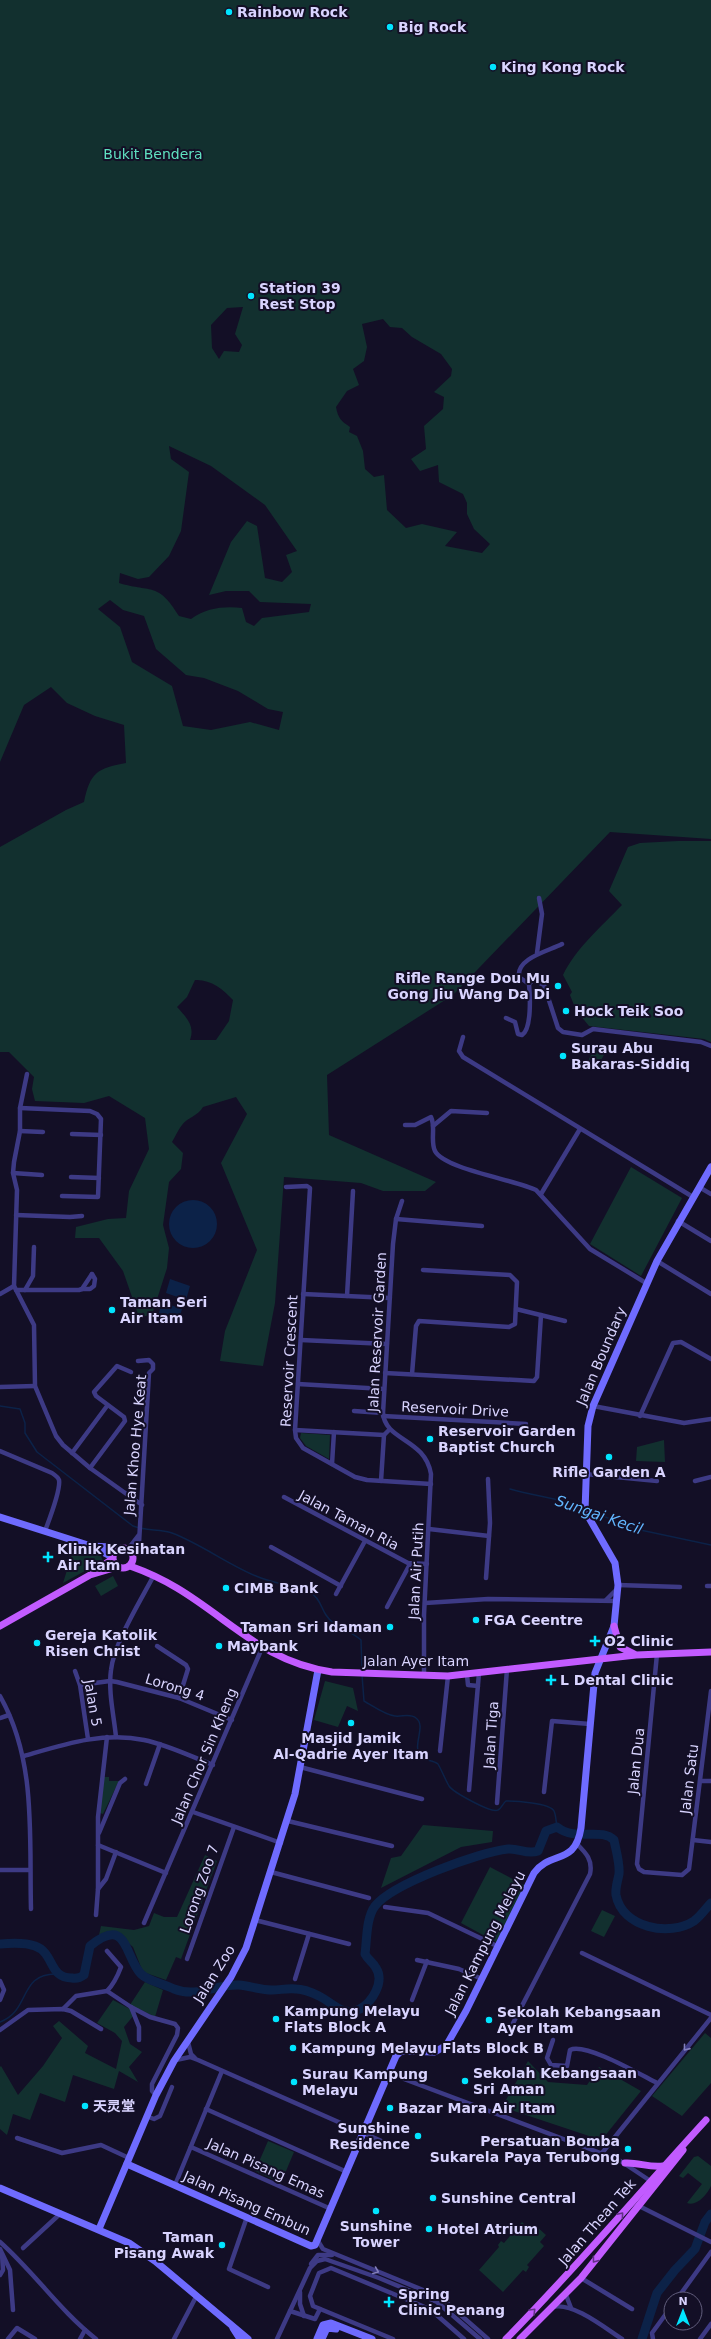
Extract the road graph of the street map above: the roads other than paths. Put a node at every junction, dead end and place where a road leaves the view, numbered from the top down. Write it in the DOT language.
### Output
graph roads {
  1 [pos="539,898"];
  2 [pos="562,944"];
  3 [pos="537,953"];
  4 [pos="529,984"];
  5 [pos="506,1018"];
  6 [pos="463,1037"];
  7 [pos="711,1046"];
  8 [pos="27,1074"];
  9 [pos="20,1108"];
  10 [pos="487,1113"];
  11 [pos="405,1125"];
  12 [pos="433,1126"];
  13 [pos="580,1129"];
  14 [pos="20,1131"];
  15 [pos="43,1132"];
  16 [pos="72,1134"];
  17 [pos="101,1135"];
  18 [pos="711,1167"];
  19 [pos="13,1173"];
  20 [pos="42,1175"];
  21 [pos="71,1177"];
  22 [pos="99,1178"];
  23 [pos="286,1187"];
  24 [pos="699,1187"];
  25 [pos="353,1191"];
  26 [pos="542,1194"];
  27 [pos="711,1194"];
  28 [pos="62,1196"];
  29 [pos="693,1197"];
  30 [pos="402,1201"];
  31 [pos="16,1215"];
  32 [pos="82,1216"];
  33 [pos="396,1220"];
  34 [pos="678,1221"];
  35 [pos="482,1226"];
  36 [pos="711,1241"];
  37 [pos="34,1247"];
  38 [pos="657,1261"];
  39 [pos="423,1270"];
  40 [pos="646,1283"];
  41 [pos="15,1288"];
  42 [pos="82,1289"];
  43 [pos="25,1290"];
  44 [pos="0,1294"];
  45 [pos="303,1294"];
  46 [pos="711,1294"];
  47 [pos="347,1296"];
  48 [pos="390,1298"];
  49 [pos="516,1309"];
  50 [pos="541,1315"];
  51 [pos="565,1321"];
  52 [pos="301,1340"];
  53 [pos="387,1344"];
  54 [pos="711,1359"];
  55 [pos="138,1361"];
  56 [pos="131,1372"];
  57 [pos="385,1373"];
  58 [pos="412,1374"];
  59 [pos="298,1384"];
  60 [pos="35,1386"];
  61 [pos="0,1387"];
  62 [pos="384,1390"];
  63 [pos="107,1406"];
  64 [pos="593,1406"];
  65 [pos="354,1411"];
  66 [pos="383,1415"];
  67 [pos="640,1416"];
  68 [pos="711,1419"];
  69 [pos="526,1424"];
  70 [pos="295,1430"];
  71 [pos="389,1430"];
  72 [pos="334,1432"];
  73 [pos="384,1435"];
  74 [pos="0,1451"];
  75 [pos="72,1452"];
  76 [pos="332,1464"];
  77 [pos="90,1468"];
  78 [pos="430,1468"];
  79 [pos="585,1474"];
  80 [pos="711,1477"];
  81 [pos="488,1479"];
  82 [pos="695,1480"];
  83 [pos="382,1481"];
  84 [pos="657,1481"];
  85 [pos="431,1484"];
  86 [pos="284,1497"];
  87 [pos="142,1505"];
  88 [pos="0,1517"];
  89 [pos="429,1529"];
  90 [pos="45,1531"];
  91 [pos="489,1536"];
  92 [pos="365,1541"];
  93 [pos="91,1546"];
  94 [pos="271,1547"];
  95 [pos="116,1550"];
  96 [pos="131,1557"];
  97 [pos="112,1558"];
  98 [pos="410,1564"];
  99 [pos="428,1564"];
  100 [pos="117,1567"];
  101 [pos="150,1573"];
  102 [pos="90,1575"];
  103 [pos="486,1578"];
  104 [pos="341,1586"];
  105 [pos="618,1586"];
  106 [pos="680,1586"];
  107 [pos="336,1594"];
  108 [pos="606,1600"];
  109 [pos="617,1601"];
  110 [pos="425,1603"];
  111 [pos="387,1607"];
  112 [pos="0,1626"];
  113 [pos="614,1626"];
  114 [pos="157,1646"];
  115 [pos="262,1648"];
  116 [pos="711,1652"];
  117 [pos="657,1654"];
  118 [pos="636,1655"];
  119 [pos="600,1659"];
  120 [pos="507,1669"];
  121 [pos="318,1670"];
  122 [pos="75,1671"];
  123 [pos="466,1674"];
  124 [pos="479,1674"];
  125 [pos="424,1676"];
  126 [pos="448,1676"];
  127 [pos="110,1681"];
  128 [pos="80,1685"];
  129 [pos="478,1686"];
  130 [pos="711,1691"];
  131 [pos="0,1696"];
  132 [pos="179,1698"];
  133 [pos="9,1715"];
  134 [pos="710,1716"];
  135 [pos="0,1718"];
  136 [pos="232,1720"];
  137 [pos="590,1724"];
  138 [pos="107,1737"];
  139 [pos="116,1737"];
  140 [pos="88,1739"];
  141 [pos="160,1744"];
  142 [pos="440,1752"];
  143 [pos="24,1756"];
  144 [pos="213,1765"];
  145 [pos="300,1767"];
  146 [pos="125,1779"];
  147 [pos="700,1781"];
  148 [pos="711,1781"];
  149 [pos="146,1784"];
  150 [pos="469,1790"];
  151 [pos="544,1792"];
  152 [pos="422,1799"];
  153 [pos="497,1803"];
  154 [pos="193,1812"];
  155 [pos="288,1821"];
  156 [pos="234,1827"];
  157 [pos="98,1836"];
  158 [pos="693,1840"];
  159 [pos="578,1842"];
  160 [pos="711,1842"];
  161 [pos="281,1843"];
  162 [pos="98,1845"];
  163 [pos="392,1846"];
  164 [pos="116,1852"];
  165 [pos="690,1869"];
  166 [pos="0,1870"];
  167 [pos="30,1870"];
  168 [pos="271,1872"];
  169 [pos="166,1873"];
  170 [pos="98,1889"];
  171 [pos="369,1898"];
  172 [pos="385,1907"];
  173 [pos="31,1909"];
  174 [pos="96,1915"];
  175 [pos="255,1920"];
  176 [pos="144,1923"];
  177 [pos="309,1934"];
  178 [pos="349,1944"];
  179 [pos="497,1946"];
  180 [pos="107,1951"];
  181 [pos="582,1953"];
  182 [pos="187,1959"];
  183 [pos="417,1960"];
  184 [pos="427,1961"];
  185 [pos="295,1979"];
  186 [pos="482,1979"];
  187 [pos="0,1981"];
  188 [pos="107,1991"];
  189 [pos="0,2000"];
  190 [pos="412,2000"];
  191 [pos="131,2007"];
  192 [pos="63,2008"];
  193 [pos="711,2015"];
  194 [pos="711,2018"];
  195 [pos="1,2028"];
  196 [pos="101,2029"];
  197 [pos="509,2031"];
  198 [pos="139,2040"];
  199 [pos="188,2040"];
  200 [pos="553,2040"];
  201 [pos="198,2060"];
  202 [pos="174,2061"];
  203 [pos="222,2071"];
  204 [pos="388,2073"];
  205 [pos="657,2083"];
  206 [pos="172,2087"];
  207 [pos="156,2095"];
  208 [pos="206,2109"];
  209 [pos="711,2113"];
  210 [pos="146,2116"];
  211 [pos="706,2120"];
  212 [pos="363,2133"];
  213 [pos="17,2138"];
  214 [pos="386,2142"];
  215 [pos="191,2147"];
  216 [pos="602,2153"];
  217 [pos="128,2161"];
  218 [pos="625,2163"];
  219 [pos="663,2166"];
  220 [pos="347,2172"];
  221 [pos="650,2180"];
  222 [pos="175,2185"];
  223 [pos="656,2185"];
  224 [pos="0,2188"];
  225 [pos="639,2206"];
  226 [pos="331,2209"];
  227 [pos="61,2213"];
  228 [pos="247,2217"];
  229 [pos="76,2220"];
  230 [pos="99,2229"];
  231 [pos="119,2239"];
  232 [pos="318,2241"];
  233 [pos="0,2242"];
  234 [pos="711,2242"];
  235 [pos="23,2248"];
  236 [pos="1,2251"];
  237 [pos="711,2252"];
  238 [pos="320,2257"];
  239 [pos="350,2260"];
  240 [pos="0,2276"];
  241 [pos="380,2278"];
  242 [pos="581,2278"];
  243 [pos="376,2286"];
  244 [pos="268,2287"];
  245 [pos="300,2290"];
  246 [pos="683,2291"];
  247 [pos="197,2295"];
  248 [pos="566,2295"];
  249 [pos="424,2296"];
  250 [pos="420,2305"];
  251 [pos="553,2307"];
  252 [pos="571,2308"];
  253 [pos="320,2309"];
  254 [pos="13,2310"];
  255 [pos="632,2310"];
  256 [pos="290,2311"];
  257 [pos="304,2316"];
  258 [pos="663,2317"];
  259 [pos="360,2324"];
  260 [pos="711,2324"];
  261 [pos="231,2325"];
  262 [pos="85,2330"];
  263 [pos="356,2332"];
  264 [pos="652,2337"];
  265 [pos="8,2339"];
  266 [pos="35,2339"];
  267 [pos="80,2339"];
  268 [pos="96,2339"];
  269 [pos="174,2339"];
  270 [pos="240,2339"];
  271 [pos="248,2339"];
  272 [pos="277,2339"];
  273 [pos="317,2339"];
  274 [pos="322,2339"];
  275 [pos="361,2339"];
  276 [pos="372,2339"];
  277 [pos="394,2339"];
  278 [pos="464,2339"];
  279 [pos="480,2339"];
  280 [pos="488,2339"];
  281 [pos="506,2339"];
  282 [pos="520,2339"];
  283 [pos="622,2339"];
  284 [pos="700,2339"];
  1 -- 3 [label="street"];
  2 -- 3 [label="street"];
  3 -- 4 [label="street"];
  4 -- 5 [label="street"];
  4 -- 7 [label="street"];
  6 -- 13 [label="street"];
  8 -- 9 [label="street"];
  9 -- 14 [label="street"];
  9 -- 17 [label="street"];
  10 -- 12 [label="street"];
  11 -- 12 [label="street"];
  12 -- 26 [label="street"];
  13 -- 26 [label="street"];
  13 -- 29 [label="street"];
  14 -- 15 [label="street"];
  14 -- 19 [label="street"];
  16 -- 17 [label="street"];
  17 -- 22 [label="street"];
  18 -- 24 [label="street, Jalan Boundary"];
  19 -- 20 [label="street"];
  19 -- 31 [label="street"];
  21 -- 22 [label="street"];
  22 -- 28 [label="street"];
  23 -- 45 [label="street, Reservoir Crescent"];
  24 -- 27 [label="street"];
  24 -- 29 [label="street, Jalan Boundary"];
  25 -- 47 [label="street"];
  26 -- 40 [label="street"];
  29 -- 34 [label="street, Jalan Boundary"];
  30 -- 33 [label="street, Jalan Reservoir Garden"];
  31 -- 32 [label="street"];
  31 -- 41 [label="street"];
  33 -- 35 [label="street"];
  33 -- 48 [label="street, Jalan Reservoir Garden"];
  34 -- 36 [label="street"];
  34 -- 38 [label="street, Jalan Boundary"];
  37 -- 43 [label="street"];
  38 -- 40 [label="street, Jalan Boundary"];
  38 -- 46 [label="street"];
  39 -- 49 [label="street"];
  40 -- 64 [label="street, Jalan Boundary"];
  41 -- 43 [label="street"];
  41 -- 44 [label="street"];
  41 -- 60 [label="street"];
  42 -- 43 [label="street"];
  45 -- 47 [label="street"];
  45 -- 52 [label="street, Reservoir Crescent"];
  47 -- 48 [label="street"];
  48 -- 53 [label="street, Jalan Reservoir Garden"];
  49 -- 50 [label="street"];
  49 -- 58 [label="street"];
  50 -- 51 [label="street"];
  50 -- 58 [label="street"];
  52 -- 53 [label="street"];
  52 -- 59 [label="street, Reservoir Crescent"];
  53 -- 57 [label="street, Jalan Reservoir Garden"];
  54 -- 67 [label="street"];
  55 -- 87 [label="street, Jalan Khoo Hye Keat"];
  56 -- 63 [label="street"];
  57 -- 58 [label="street"];
  57 -- 62 [label="street, Jalan Reservoir Garden"];
  59 -- 62 [label="street"];
  59 -- 70 [label="street, Reservoir Crescent"];
  60 -- 61 [label="street"];
  60 -- 75 [label="street"];
  62 -- 66 [label="street, Jalan Reservoir Garden"];
  63 -- 75 [label="street"];
  63 -- 77 [label="street"];
  64 -- 67 [label="street"];
  64 -- 79 [label="street, Jalan Boundary"];
  65 -- 66 [label="street, Reservoir Drive"];
  66 -- 69 [label="street, Reservoir Drive"];
  66 -- 71 [label="street, Jalan Reservoir Garden"];
  67 -- 68 [label="street"];
  70 -- 72 [label="street"];
  70 -- 76 [label="street, Reservoir Crescent"];
  71 -- 73 [label="street"];
  71 -- 78 [label="street, Jalan Reservoir Garden"];
  72 -- 73 [label="street"];
  72 -- 76 [label="street"];
  73 -- 83 [label="street"];
  74 -- 90 [label="street"];
  75 -- 77 [label="street"];
  76 -- 83 [label="street, Reservoir Crescent"];
  77 -- 87 [label="street"];
  78 -- 85 [label="street, Jalan Air Putih"];
  79 -- 84 [label="street"];
  79 -- 105 [label="street, Jalan Boundary"];
  80 -- 82 [label="street"];
  81 -- 91 [label="street"];
  83 -- 85 [label="street, Reservoir Crescent"];
  85 -- 89 [label="street, Jalan Air Putih"];
  86 -- 92 [label="street, Jalan Taman Ria"];
  87 -- 96 [label="street, Jalan Khoo Hye Keat"];
  88 -- 90 [label="street"];
  89 -- 91 [label="street"];
  89 -- 99 [label="street, Jalan Air Putih"];
  90 -- 93 [label="street"];
  91 -- 103 [label="street"];
  92 -- 98 [label="street, Jalan Taman Ria"];
  92 -- 104 [label="street"];
  93 -- 95 [label="street"];
  93 -- 97 [label="street"];
  94 -- 104 [label="street"];
  95 -- 96 [label="main road"];
  95 -- 97 [label="main road"];
  96 -- 100 [label="main road"];
  96 -- 101 [label="main road, Jalan Ayer Itam"];
  97 -- 100 [label="main road"];
  97 -- 102 [label="main road"];
  98 -- 99 [label="street, Jalan Taman Ria"];
  98 -- 111 [label="street"];
  99 -- 110 [label="street, Jalan Air Putih"];
  100 -- 102 [label="main road"];
  101 -- 115 [label="main road, Jalan Ayer Itam"];
  101 -- 127 [label="street"];
  102 -- 112 [label="main road"];
  104 -- 107 [label="street"];
  105 -- 106 [label="street"];
  105 -- 108 [label="street"];
  105 -- 109 [label="street, Jalan Boundary"];
  108 -- 109 [label="street"];
  108 -- 110 [label="street"];
  109 -- 113 [label="street, Jalan Boundary"];
  110 -- 125 [label="street, Jalan Air Putih"];
  113 -- 118 [label="main road"];
  113 -- 119 [label="street, Jalan Boundary"];
  114 -- 132 [label="street"];
  115 -- 121 [label="main road, Jalan Ayer Itam"];
  115 -- 136 [label="street, Jalan Chor Sin Kheng"];
  116 -- 117 [label="main road, Jalan Ayer Itam"];
  117 -- 118 [label="main road, Jalan Ayer Itam"];
  117 -- 165 [label="street, Jalan Dua"];
  118 -- 119 [label="main road, Jalan Ayer Itam"];
  119 -- 120 [label="main road, Jalan Ayer Itam"];
  119 -- 137 [label="street"];
  120 -- 124 [label="main road, Jalan Ayer Itam"];
  120 -- 153 [label="street, Jalan Tiga"];
  121 -- 125 [label="main road, Jalan Ayer Itam"];
  121 -- 145 [label="street, Jalan Zoo"];
  122 -- 128 [label="street, Jalan 5"];
  123 -- 124 [label="main road, Jalan Ayer Itam"];
  123 -- 126 [label="main road, Jalan Ayer Itam"];
  123 -- 129 [label="street"];
  124 -- 129 [label="street"];
  125 -- 126 [label="main road, Jalan Ayer Itam"];
  126 -- 142 [label="street"];
  127 -- 128 [label="street"];
  127 -- 132 [label="street, Lorong 4"];
  127 -- 139 [label="street"];
  128 -- 140 [label="street, Jalan 5"];
  129 -- 150 [label="street"];
  130 -- 134 [label="street, Jalan Satu"];
  131 -- 133 [label="street"];
  132 -- 136 [label="street, Lorong 4"];
  133 -- 135 [label="street"];
  133 -- 143 [label="street"];
  134 -- 147 [label="street, Jalan Satu"];
  136 -- 144 [label="street, Jalan Chor Sin Kheng"];
  137 -- 151 [label="street"];
  137 -- 159 [label="street"];
  138 -- 139 [label="street"];
  138 -- 140 [label="street"];
  138 -- 157 [label="street"];
  139 -- 141 [label="street"];
  140 -- 143 [label="street"];
  141 -- 144 [label="street"];
  141 -- 149 [label="street"];
  143 -- 167 [label="street"];
  144 -- 154 [label="street, Jalan Chor Sin Kheng"];
  145 -- 152 [label="street"];
  145 -- 155 [label="street, Jalan Zoo"];
  146 -- 157 [label="street"];
  147 -- 148 [label="street"];
  147 -- 158 [label="street, Jalan Satu"];
  154 -- 156 [label="street"];
  154 -- 169 [label="street, Jalan Chor Sin Kheng"];
  155 -- 161 [label="street, Jalan Zoo"];
  155 -- 163 [label="street"];
  156 -- 161 [label="street"];
  156 -- 182 [label="street, Lorong Zoo 7"];
  157 -- 162 [label="street"];
  158 -- 160 [label="street"];
  158 -- 165 [label="street, Jalan Satu"];
  159 -- 179 [label="street, Jalan Kampung Melayu"];
  159 -- 197 [label="street"];
  161 -- 168 [label="street, Jalan Zoo"];
  162 -- 164 [label="street"];
  162 -- 170 [label="street"];
  164 -- 169 [label="street"];
  164 -- 170 [label="street"];
  166 -- 167 [label="street"];
  167 -- 173 [label="street"];
  168 -- 171 [label="street"];
  168 -- 175 [label="street, Jalan Zoo"];
  169 -- 176 [label="street, Jalan Chor Sin Kheng"];
  170 -- 174 [label="street"];
  172 -- 179 [label="street"];
  175 -- 177 [label="street"];
  175 -- 199 [label="street, Jalan Zoo"];
  177 -- 178 [label="street"];
  177 -- 185 [label="street"];
  179 -- 186 [label="street, Jalan Kampung Melayu"];
  180 -- 188 [label="street"];
  181 -- 193 [label="street"];
  183 -- 184 [label="street"];
  184 -- 186 [label="street"];
  184 -- 190 [label="street"];
  186 -- 204 [label="street, Jalan Kampung Melayu"];
  187 -- 189 [label="street"];
  188 -- 191 [label="street"];
  188 -- 192 [label="street"];
  191 -- 198 [label="street"];
  191 -- 207 [label="street"];
  192 -- 195 [label="street"];
  192 -- 196 [label="street"];
  194 -- 205 [label="street, one-way"];
  199 -- 201 [label="street"];
  199 -- 202 [label="street, Jalan Zoo"];
  200 -- 205 [label="street"];
  201 -- 202 [label="street"];
  201 -- 203 [label="street"];
  202 -- 207 [label="street, Jalan Zoo"];
  203 -- 208 [label="street"];
  203 -- 212 [label="street"];
  204 -- 212 [label="street"];
  204 -- 216 [label="street"];
  205 -- 216 [label="street"];
  206 -- 210 [label="street"];
  207 -- 210 [label="street, Jalan Zoo"];
  208 -- 215 [label="street"];
  208 -- 220 [label="street"];
  209 -- 211 [label="main road, Jalan Thean Tek"];
  210 -- 217 [label="street, Jalan Zoo"];
  211 -- 219 [label="main road, Jalan Thean Tek"];
  211 -- 223 [label="main road, Jalan Thean Tek"];
  212 -- 214 [label="street"];
  212 -- 220 [label="street"];
  213 -- 217 [label="street"];
  215 -- 222 [label="street"];
  215 -- 226 [label="street, Jalan Pisang Emas"];
  216 -- 218 [label="street"];
  217 -- 222 [label="street, Jalan Pisang Embun"];
  217 -- 230 [label="street, Jalan Zoo"];
  218 -- 219 [label="main road"];
  218 -- 221 [label="street"];
  219 -- 221 [label="main road, Jalan Thean Tek"];
  220 -- 226 [label="street"];
  221 -- 223 [label="street"];
  281 -- 221 [label="main road, Jalan Thean Tek, one-way"];
  222 -- 228 [label="street, Jalan Pisang Embun"];
  223 -- 225 [label="main road, Jalan Thean Tek"];
  224 -- 227 [label="street"];
  225 -- 234 [label="street"];
  225 -- 242 [label="main road, Jalan Thean Tek, one-way"];
  226 -- 232 [label="street"];
  227 -- 229 [label="street"];
  227 -- 235 [label="street"];
  228 -- 232 [label="street, Jalan Pisang Embun"];
  228 -- 244 [label="street"];
  229 -- 230 [label="street"];
  229 -- 231 [label="street"];
  230 -- 231 [label="street"];
  231 -- 247 [label="street"];
  232 -- 239 [label="street, Jalan Pisang Embun"];
  233 -- 262 [label="street"];
  236 -- 240 [label="street"];
  236 -- 254 [label="street"];
  237 -- 246 [label="street"];
  238 -- 239 [label="street, Jalan Pisang Embun"];
  238 -- 241 [label="street"];
  238 -- 245 [label="street"];
  239 -- 280 [label="street, Jalan Pisang Embun, one-way"];
  241 -- 243 [label="street"];
  241 -- 249 [label="street"];
  242 -- 248 [label="main road, Jalan Thean Tek"];
  242 -- 255 [label="street"];
  243 -- 250 [label="street"];
  243 -- 253 [label="street"];
  245 -- 256 [label="street"];
  245 -- 257 [label="street"];
  247 -- 261 [label="street"];
  247 -- 269 [label="street"];
  248 -- 251 [label="main road, Jalan Thean Tek"];
  248 -- 252 [label="street"];
  249 -- 250 [label="street"];
  249 -- 279 [label="street"];
  250 -- 278 [label="street"];
  251 -- 252 [label="street"];
  251 -- 282 [label="main road, Jalan Thean Tek"];
  252 -- 283 [label="street"];
  253 -- 257 [label="street"];
  253 -- 259 [label="street"];
  256 -- 257 [label="street"];
  256 -- 272 [label="street"];
  258 -- 264 [label="street"];
  259 -- 263 [label="street"];
  259 -- 277 [label="street"];
  260 -- 284 [label="street"];
  261 -- 270 [label="street"];
  261 -- 271 [label="street"];
  262 -- 267 [label="street"];
  262 -- 268 [label="street"];
  263 -- 273 [label="street"];
  263 -- 276 [label="street"];
  265 -- 266 [label="street"];
  274 -- 275 [label="street"];
}
